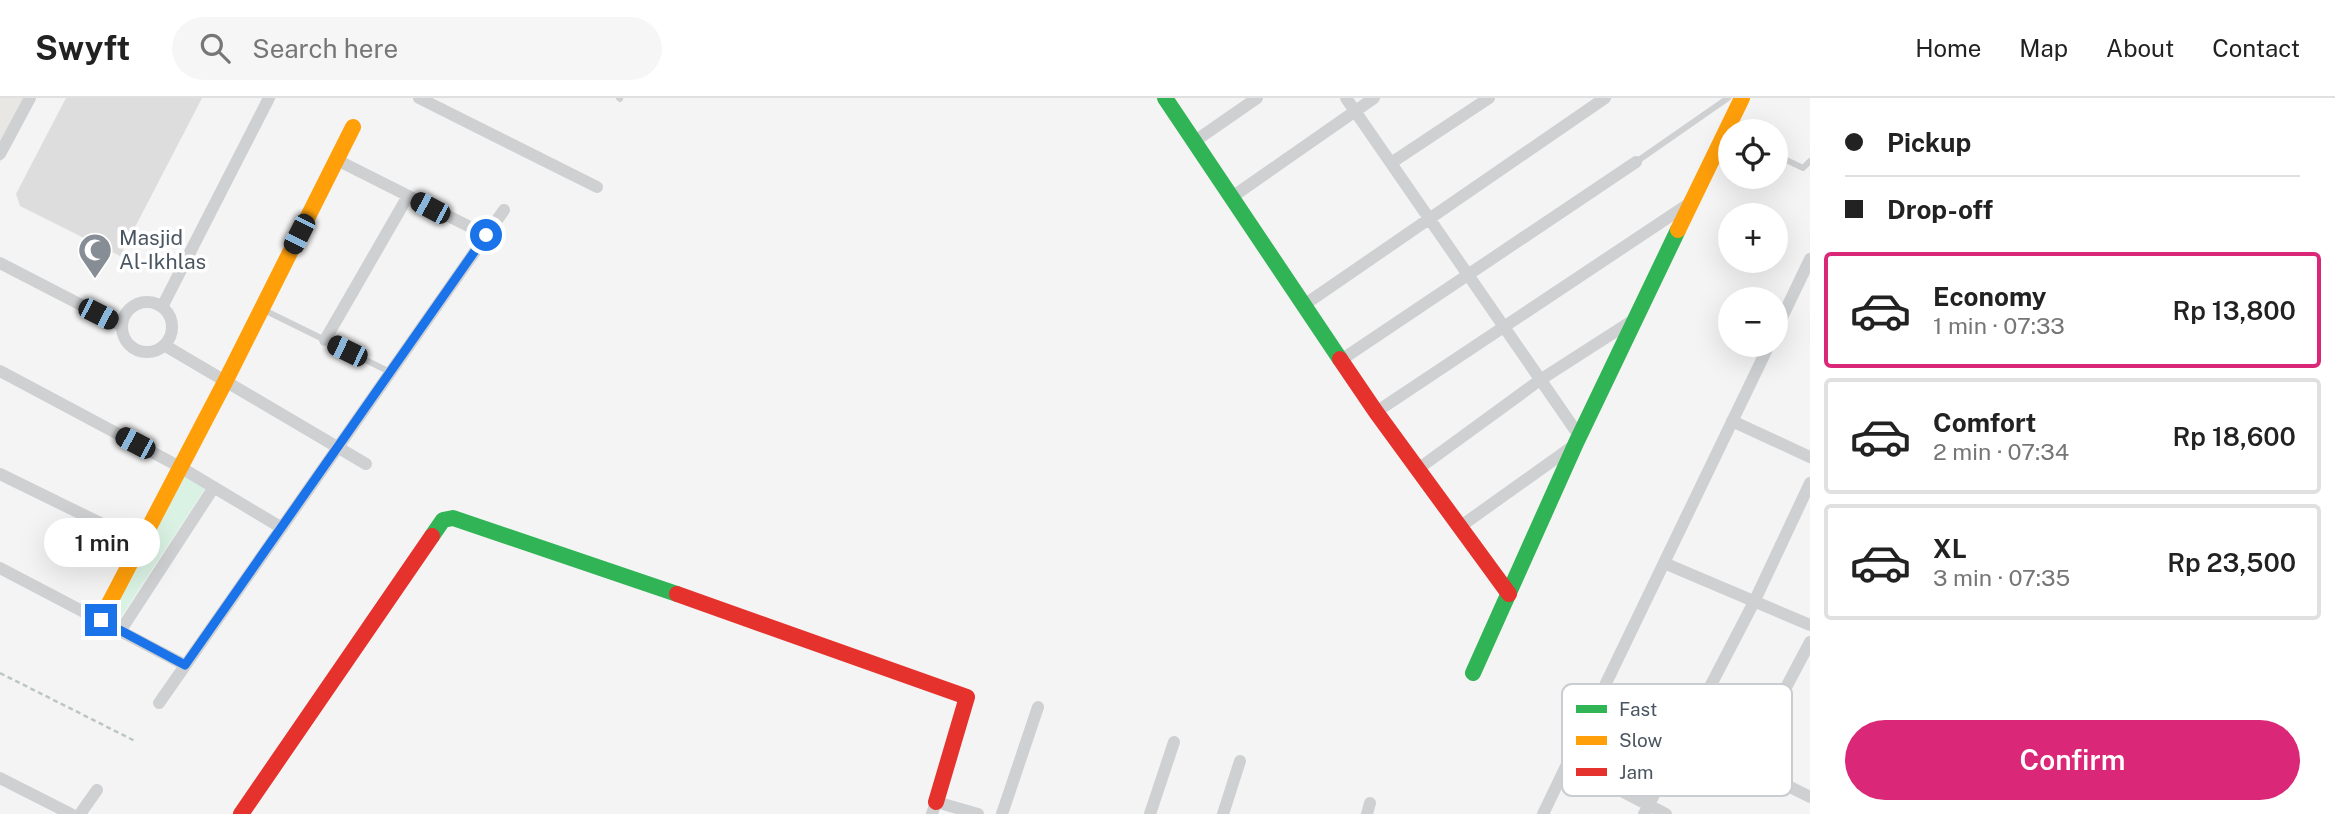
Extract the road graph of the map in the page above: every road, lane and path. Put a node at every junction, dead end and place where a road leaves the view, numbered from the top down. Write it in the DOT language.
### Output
graph roads {
  1 [pos="30,98"];
  2 [pos="269,98"];
  3 [pos="419,98"];
  4 [pos="1166,98"];
  5 [pos="1257,98"];
  6 [pos="1346,98"];
  7 [pos="1374,98"];
  8 [pos="1489,98"];
  9 [pos="1728,98"];
  10 [pos="1742,98"];
  11 [pos="1603,99"];
  12 [pos="1356,111"];
  13 [pos="1734,119"];
  14 [pos="353,127"];
  15 [pos="1195,141"];
  16 [pos="1718,153"];
  17 [pos="0,154"];
  18 [pos="337,160"];
  19 [pos="1788,161"];
  20 [pos="1810,161"];
  21 [pos="1636,162"];
  22 [pos="1391,163"];
  23 [pos="597,187"];
  24 [pos="408,196"];
  25 [pos="1232,197"];
  26 [pos="1693,201"];
  27 [pos="504,210"];
  28 [pos="1429,218"];
  29 [pos="486,235"];
  30 [pos="1810,259"];
  31 [pos="0,263"];
  32 [pos="1468,274"];
  33 [pos="1304,305"];
  34 [pos="1788,305"];
  35 [pos="162,307"];
  36 [pos="262,309"];
  37 [pos="1639,317"];
  38 [pos="122,326"];
  39 [pos="1504,327"];
  40 [pos="325,340"];
  41 [pos="164,345"];
  42 [pos="1763,357"];
  43 [pos="1341,360"];
  44 [pos="0,371"];
  45 [pos="391,373"];
  46 [pos="1540,380"];
  47 [pos="225,382"];
  48 [pos="1376,412"];
  49 [pos="1732,421"];
  50 [pos="1578,440"];
  51 [pos="339,448"];
  52 [pos="1810,457"];
  53 [pos="366,464"];
  54 [pos="180,467"];
  55 [pos="1418,469"];
  56 [pos="0,474"];
  57 [pos="1810,482"];
  58 [pos="214,487"];
  59 [pos="1461,526"];
  60 [pos="282,528"];
  61 [pos="141,543"];
  62 [pos="1664,563"];
  63 [pos="0,568"];
  64 [pos="1509,594"];
  65 [pos="1755,600"];
  66 [pos="101,620"];
  67 [pos="1810,625"];
  68 [pos="121,630"];
  69 [pos="1810,642"];
  70 [pos="185,665"];
  71 [pos="0,673"];
  72 [pos="1473,673"];
  73 [pos="1605,684"];
  74 [pos="1712,684"];
  75 [pos="1788,684"];
  76 [pos="159,703"];
  77 [pos="1038,707"];
  78 [pos="135,741"];
  79 [pos="1174,743"];
  80 [pos="1240,761"];
  81 [pos="1562,774"];
  82 [pos="0,778"];
  83 [pos="1792,786"];
  84 [pos="97,790"];
  85 [pos="1809,794"];
  86 [pos="1622,796"];
  87 [pos="934,808"];
  88 [pos="1646,810"];
  89 [pos="71,814"];
  90 [pos="80,814"];
  91 [pos="241,814"];
  92 [pos="978,814"];
  93 [pos="1002,814"];
  94 [pos="1150,814"];
  95 [pos="1223,814"];
  96 [pos="1543,814"];
  97 [pos="1666,814"];
  1 -- 17 [label="street"];
  2 -- 35 [label="street"];
  3 -- 23 [label="street"];
  4 -- 15 [label="street"];
  5 -- 15 [label="street"];
  6 -- 12 [label="street"];
  7 -- 12 [label="street"];
  8 -- 22 [label="street"];
  9 -- 21 [label="lane"];
  10 -- 13 [label="street"];
  11 -- 28 [label="street"];
  12 -- 22 [label="street"];
  12 -- 25 [label="street"];
  14 -- 18 [label="street"];
  15 -- 25 [label="street"];
  16 -- 26 [label="street"];
  18 -- 24 [label="street"];
  18 -- 36 [label="street"];
  19 -- 20 [label="lane"];
  21 -- 32 [label="street"];
  22 -- 28 [label="street"];
  24 -- 29 [label="street"];
  24 -- 40 [label="street"];
  25 -- 33 [label="street"];
  26 -- 37 [label="street"];
  26 -- 39 [label="street"];
  27 -- 29 [label="street"];
  28 -- 32 [label="street"];
  28 -- 33 [label="street"];
  29 -- 45 [label="street"];
  30 -- 34 [label="street"];
  31 -- 38 [label="street"];
  32 -- 39 [label="street"];
  32 -- 43 [label="street"];
  33 -- 43 [label="street"];
  35 -- 38 [label="street"];
  35 -- 41 [label="street"];
  36 -- 40 [label="lane"];
  36 -- 47 [label="street"];
  37 -- 46 [label="street"];
  37 -- 50 [label="street"];
  38 -- 41 [label="street"];
  39 -- 46 [label="street"];
  39 -- 48 [label="street"];
  40 -- 45 [label="lane"];
  41 -- 47 [label="street"];
  42 -- 49 [label="street"];
  43 -- 48 [label="street"];
  44 -- 54 [label="street"];
  45 -- 51 [label="street"];
  46 -- 50 [label="street"];
  46 -- 55 [label="street"];
  47 -- 51 [label="street"];
  47 -- 54 [label="street"];
  48 -- 55 [label="street"];
  49 -- 52 [label="street"];
  49 -- 62 [label="street"];
  50 -- 59 [label="street"];
  50 -- 64 [label="street"];
  51 -- 53 [label="street"];
  51 -- 60 [label="street"];
  54 -- 58 [label="street"];
  54 -- 61 [label="street"];
  55 -- 59 [label="street"];
  56 -- 61 [label="street"];
  57 -- 65 [label="street"];
  58 -- 60 [label="street"];
  58 -- 68 [label="street"];
  59 -- 64 [label="street"];
  60 -- 70 [label="street"];
  61 -- 66 [label="street"];
  62 -- 65 [label="street"];
  62 -- 73 [label="street"];
  63 -- 66 [label="street"];
  64 -- 72 [label="street"];
  65 -- 67 [label="street"];
  65 -- 74 [label="street"];
  66 -- 68 [label="street"];
  68 -- 70 [label="street"];
  69 -- 75 [label="street"];
  70 -- 76 [label="street"];
  71 -- 78 [label="path"];
  77 -- 93 [label="street"];
  79 -- 94 [label="street"];
  80 -- 95 [label="street"];
  81 -- 96 [label="street"];
  82 -- 89 [label="street"];
  83 -- 85 [label="street"];
  84 -- 90 [label="street"];
  86 -- 88 [label="street"];
  87 -- 91 [label="street"];
  87 -- 92 [label="street"];
  88 -- 97 [label="street"];
}
